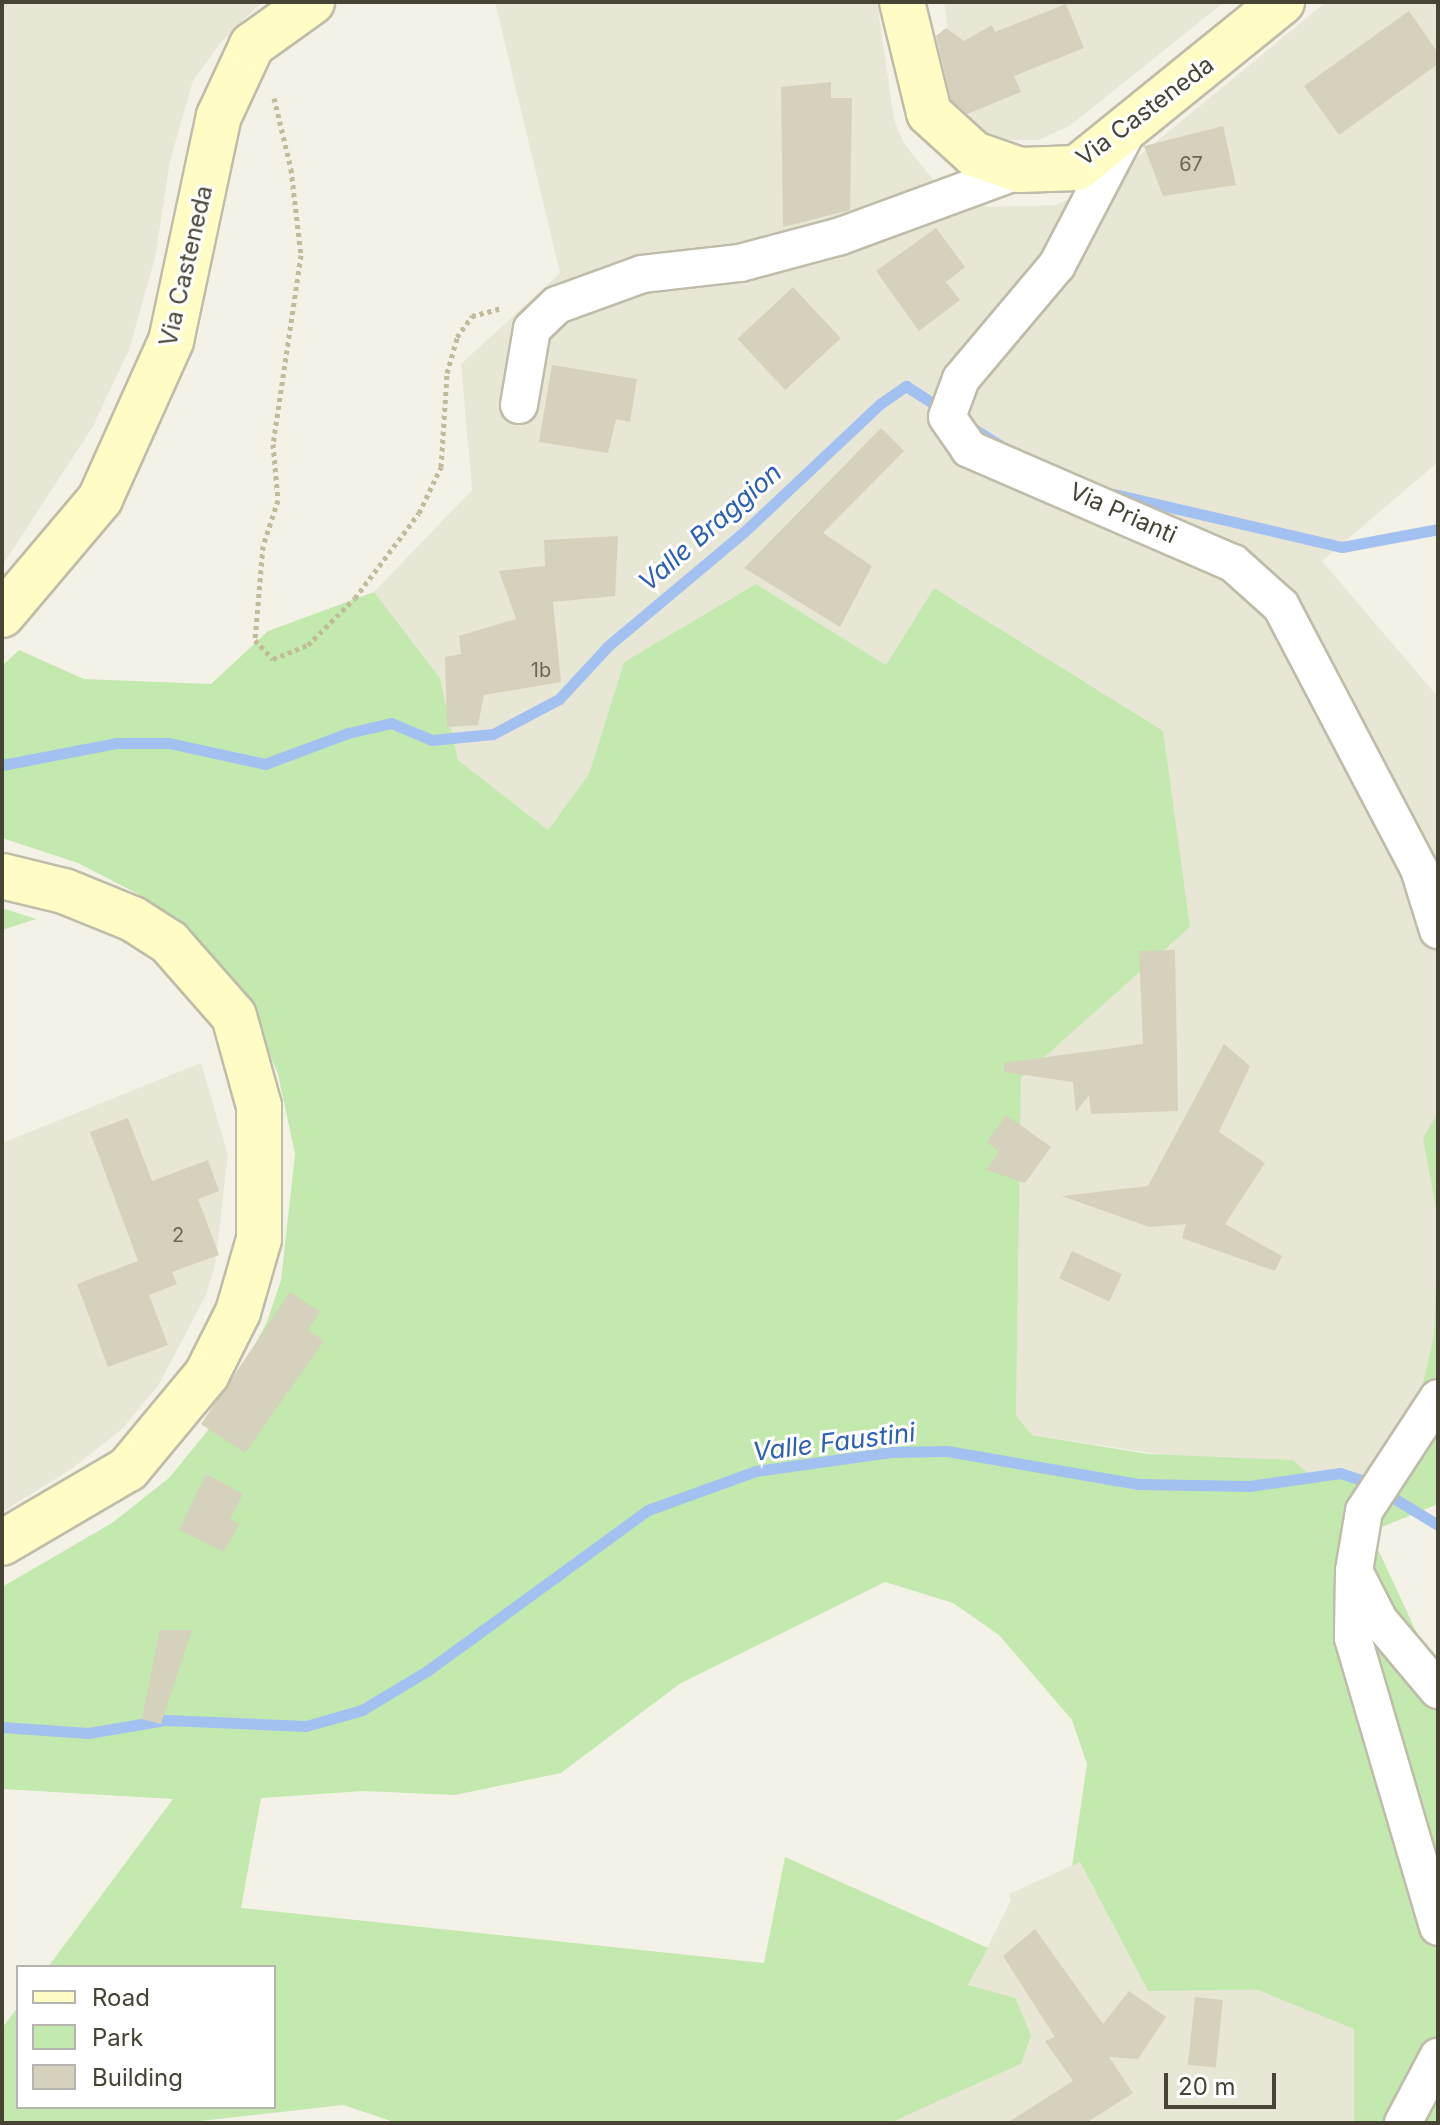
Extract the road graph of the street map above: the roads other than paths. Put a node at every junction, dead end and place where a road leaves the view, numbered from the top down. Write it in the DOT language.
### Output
graph roads {
  1 [pos="312,2"];
  2 [pos="902,2"];
  3 [pos="1282,2"];
  4 [pos="1127,132"];
  5 [pos="1020,170"];
  6 [pos="519,405"];
  7 [pos="2,615"];
  8 [pos="2,876"];
  9 [pos="1438,930"];
  10 [pos="1438,1398"];
  11 [pos="2,1543"];
  12 [pos="1354,1571"];
  13 [pos="1438,1690"];
  14 [pos="1438,1927"];
  15 [pos="1438,2057"];
  16 [pos="1403,2123"];
  1 -- 7 [label="street, Via Casteneda"];
  2 -- 5 [label="street, Via Casteneda"];
  3 -- 4 [label="street, Via Casteneda"];
  4 -- 5 [label="street, Via Casteneda"];
  4 -- 9 [label="street, Via Prianti"];
  5 -- 6 [label="street"];
  8 -- 11 [label="street"];
  10 -- 12 [label="street"];
  12 -- 13 [label="street"];
  12 -- 14 [label="street"];
  15 -- 16 [label="street"];
}
